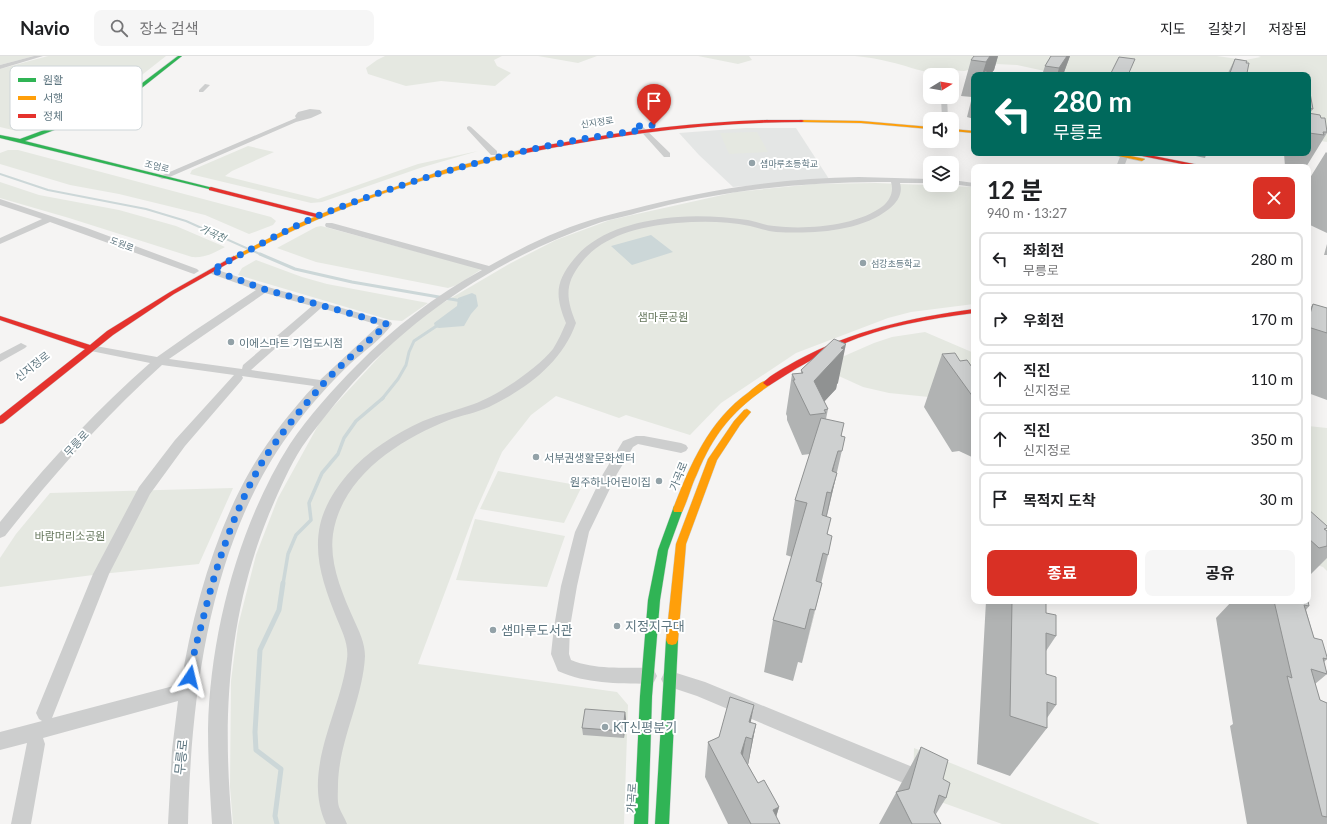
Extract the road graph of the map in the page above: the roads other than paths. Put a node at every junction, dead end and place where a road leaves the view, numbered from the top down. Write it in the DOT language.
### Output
graph roads {
  1 [pos="40,56"];
  2 [pos="172,56"];
  3 [pos="180,56"];
  4 [pos="0,67"];
  5 [pos="142,83"];
  6 [pos="142,84"];
  7 [pos="207,86"];
  8 [pos="201,91"];
  9 [pos="299,118"];
  10 [pos="923,123"];
  11 [pos="923,127"];
  12 [pos="959,127"];
  13 [pos="469,128"];
  14 [pos="640,128"];
  15 [pos="971,128"];
  16 [pos="42,130"];
  17 [pos="959,131"];
  18 [pos="971,132"];
  19 [pos="0,136"];
  20 [pos="17,140"];
  21 [pos="3,145"];
  22 [pos="496,155"];
  23 [pos="667,155"];
  24 [pos="1132,156"];
  25 [pos="1134,156"];
  26 [pos="1168,164"];
  27 [pos="1186,164"];
  28 [pos="162,177"];
  29 [pos="895,181"];
  30 [pos="923,181"];
  31 [pos="959,183"];
  32 [pos="971,184"];
  33 [pos="0,202"];
  34 [pos="314,215"];
  35 [pos="49,219"];
  36 [pos="329,225"];
  37 [pos="0,241"];
  38 [pos="209,268"];
  39 [pos="489,269"];
  40 [pos="194,271"];
  41 [pos="264,289"];
  42 [pos="316,308"];
  43 [pos="971,312"];
  44 [pos="961,315"];
  45 [pos="971,317"];
  46 [pos="0,318"];
  47 [pos="21,346"];
  48 [pos="84,346"];
  49 [pos="68,353"];
  50 [pos="0,359"];
  51 [pos="160,361"];
  52 [pos="247,368"];
  53 [pos="237,378"];
  54 [pos="323,384"];
  55 [pos="764,397"];
  56 [pos="753,406"];
  57 [pos="0,421"];
  58 [pos="681,448"];
  59 [pos="700,454"];
  60 [pos="713,458"];
  61 [pos="0,532"];
  62 [pos="659,678"];
  63 [pos="188,690"];
  64 [pos="45,713"];
  65 [pos="0,741"];
  66 [pos="36,744"];
  67 [pos="908,775"];
  68 [pos="21,824"];
  69 [pos="178,824"];
  70 [pos="222,824"];
  71 [pos="337,824"];
  72 [pos="641,824"];
  73 [pos="662,824"];
  1 -- 4 [label="street"];
  2 -- 5 [label="street"];
  3 -- 6 [label="street"];
  7 -- 8 [label="street"];
  9 -- 28 [label="street"];
  10 -- 14 [label="street, 신지정로"];
  11 -- 14 [label="street, 신지정로"];
  12 -- 15 [label="street"];
  13 -- 22 [label="street"];
  14 -- 22 [label="street, 신지정로"];
  14 -- 23 [label="street"];
  16 -- 20 [label="street"];
  17 -- 18 [label="street"];
  19 -- 20 [label="street, 조엄로"];
  20 -- 21 [label="street"];
  20 -- 28 [label="street, 조엄로"];
  22 -- 34 [label="street, 신지정로"];
  24 -- 26 [label="street"];
  25 -- 27 [label="street"];
  28 -- 34 [label="street, 조엄로"];
  29 -- 30 [label="street"];
  29 -- 39 [label="street"];
  29 -- 71 [label="street"];
  31 -- 32 [label="street"];
  33 -- 35 [label="street, 도원로"];
  34 -- 38 [label="street, 신지정로"];
  34 -- 38 [label="street"];
  35 -- 37 [label="street"];
  35 -- 40 [label="street, 도원로"];
  36 -- 39 [label="street"];
  38 -- 40 [label="street"];
  38 -- 41 [label="street, 무릉로"];
  38 -- 48 [label="street"];
  39 -- 70 [label="street"];
  40 -- 48 [label="street"];
  41 -- 51 [label="street, 무릉로"];
  41 -- 54 [label="street, 무릉로"];
  42 -- 52 [label="street"];
  43 -- 44 [label="street, 가곡로"];
  44 -- 45 [label="street, 가곡로"];
  44 -- 55 [label="street, 가곡로"];
  44 -- 59 [label="street, 가곡로"];
  46 -- 48 [label="street"];
  47 -- 50 [label="street"];
  48 -- 49 [label="street"];
  48 -- 51 [label="street"];
  48 -- 57 [label="street"];
  51 -- 54 [label="street"];
  51 -- 61 [label="street, 무릉로"];
  53 -- 64 [label="street"];
  54 -- 63 [label="street, 무릉로"];
  56 -- 60 [label="street, 가곡로"];
  58 -- 62 [label="street"];
  59 -- 60 [label="street"];
  59 -- 62 [label="street, 가곡로"];
  60 -- 62 [label="street, 가곡로"];
  62 -- 67 [label="street"];
  62 -- 72 [label="street, 가곡로"];
  62 -- 73 [label="street, 가곡로"];
  63 -- 65 [label="street"];
  63 -- 69 [label="street, 무릉로"];
  66 -- 68 [label="street"];
}
